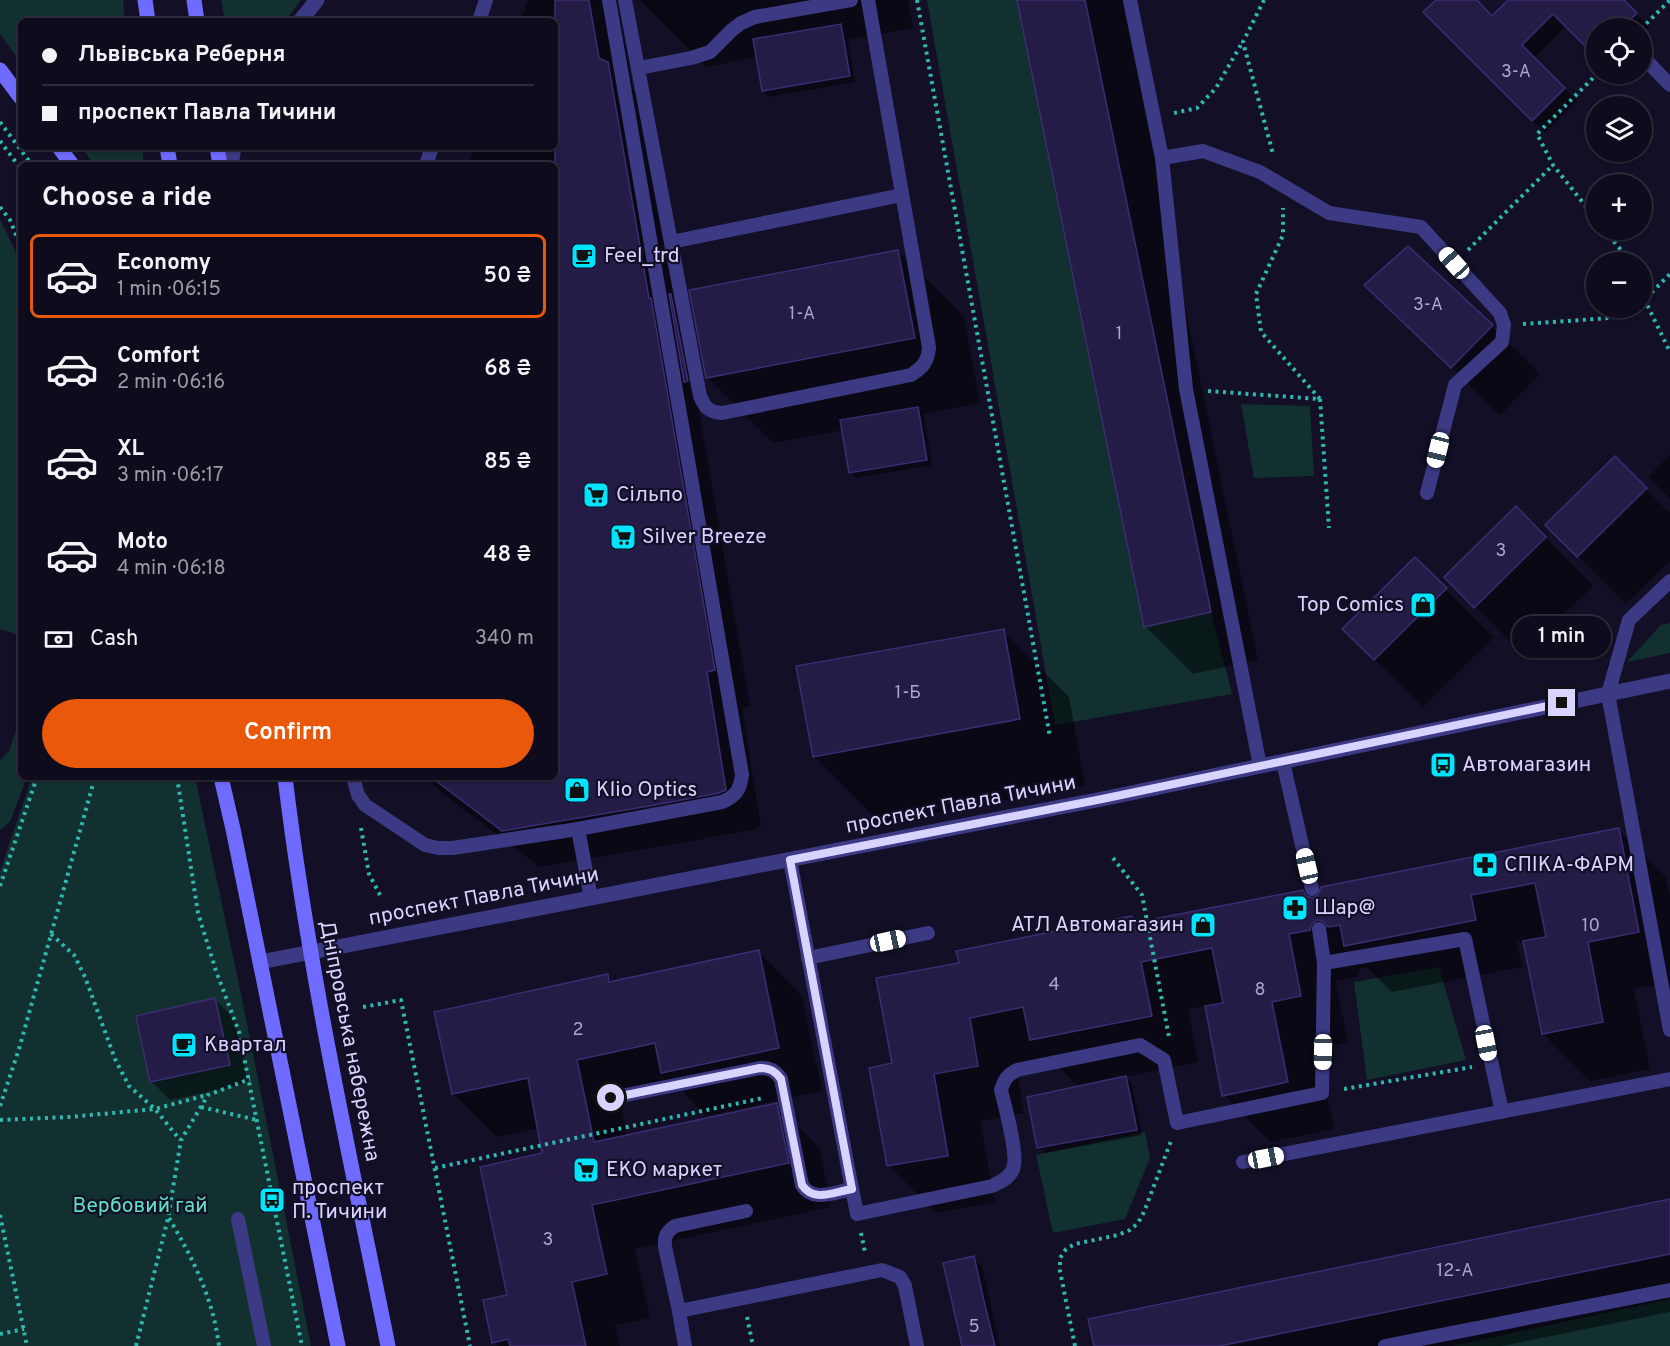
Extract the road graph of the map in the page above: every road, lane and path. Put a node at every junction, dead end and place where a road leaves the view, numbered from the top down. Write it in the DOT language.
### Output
graph roads {
  1 [pos="145,0"];
  2 [pos="194,0"];
  3 [pos="317,0"];
  4 [pos="486,0"];
  5 [pos="609,0"];
  6 [pos="625,0"];
  7 [pos="851,0"];
  8 [pos="868,0"];
  9 [pos="917,0"];
  10 [pos="1130,0"];
  11 [pos="1264,0"];
  12 [pos="1670,0"];
  13 [pos="148,18"];
  14 [pos="197,18"];
  15 [pos="302,18"];
  16 [pos="480,18"];
  17 [pos="1652,18"];
  18 [pos="1243,42"];
  19 [pos="1652,66"];
  20 [pos="639,68"];
  21 [pos="0,70"];
  22 [pos="1587,84"];
  23 [pos="1670,85"];
  24 [pos="18,94"];
  25 [pos="1153,116"];
  26 [pos="0,122"];
  27 [pos="0,141"];
  28 [pos="18,146"];
  29 [pos="60,150"];
  30 [pos="1162,158"];
  31 [pos="70,162"];
  32 [pos="18,165"];
  33 [pos="1553,165"];
  34 [pos="1282,185"];
  35 [pos="902,195"];
  36 [pos="1586,206"];
  37 [pos="0,207"];
  38 [pos="18,240"];
  39 [pos="1612,240"];
  40 [pos="671,242"];
  41 [pos="1622,252"];
  42 [pos="1454,263"];
  43 [pos="1670,274"];
  44 [pos="1652,293"];
  45 [pos="1610,318"];
  46 [pos="1652,318"];
  47 [pos="1504,325"];
  48 [pos="1670,352"];
  49 [pos="1186,389"];
  50 [pos="1320,399"];
  51 [pos="1427,493"];
  52 [pos="1329,528"];
  53 [pos="1670,581"];
  54 [pos="1670,681"];
  55 [pos="1608,694"];
  56 [pos="1050,737"];
  57 [pos="1283,762"];
  58 [pos="1260,766"];
  59 [pos="36,780"];
  60 [pos="94,780"];
  61 [pos="177,780"];
  62 [pos="222,780"];
  63 [pos="231,780"];
  64 [pos="285,780"];
  65 [pos="354,780"];
  66 [pos="365,805"];
  67 [pos="233,829"];
  68 [pos="578,829"];
  69 [pos="1113,858"];
  70 [pos="790,860"];
  71 [pos="0,886"];
  72 [pos="1312,889"];
  73 [pos="380,895"];
  74 [pos="591,898"];
  75 [pos="1319,929"];
  76 [pos="928,933"];
  77 [pos="51,934"];
  78 [pos="309,952"];
  79 [pos="808,958"];
  80 [pos="260,962"];
  81 [pos="1324,963"];
  82 [pos="363,1007"];
  83 [pos="1670,1030"];
  84 [pos="1164,1060"];
  85 [pos="1490,1064"];
  86 [pos="249,1079"];
  87 [pos="1670,1079"];
  88 [pos="1322,1093"];
  89 [pos="783,1094"];
  90 [pos="208,1095"];
  91 [pos="611,1098"];
  92 [pos="0,1106"];
  93 [pos="201,1107"];
  94 [pos="155,1109"];
  95 [pos="1502,1112"];
  96 [pos="0,1120"];
  97 [pos="258,1120"];
  98 [pos="1177,1123"];
  99 [pos="181,1140"];
  100 [pos="1243,1162"];
  101 [pos="435,1168"];
  102 [pos="852,1189"];
  103 [pos="746,1211"];
  104 [pos="857,1214"];
  105 [pos="0,1215"];
  106 [pos="168,1218"];
  107 [pos="238,1219"];
  108 [pos="869,1272"];
  109 [pos="1670,1290"];
  110 [pos="743,1298"];
  111 [pos="679,1311"];
  112 [pos="24,1329"];
  113 [pos="0,1334"];
  114 [pos="27,1346"];
  115 [pos="136,1346"];
  116 [pos="219,1346"];
  117 [pos="264,1346"];
  118 [pos="302,1346"];
  119 [pos="338,1346"];
  120 [pos="388,1346"];
  121 [pos="470,1346"];
  122 [pos="685,1346"];
  123 [pos="753,1346"];
  124 [pos="917,1346"];
  125 [pos="1075,1346"];
  126 [pos="1385,1346"];
  1 -- 13 [label="main road"];
  2 -- 14 [label="main road"];
  3 -- 15 [label="street"];
  4 -- 16 [label="lane"];
  5 -- 68 [label="lane"];
  6 -- 20 [label="lane"];
  7 -- 20 [label="lane"];
  8 -- 35 [label="lane"];
  9 -- 56 [label="path"];
  10 -- 25 [label="lane"];
  11 -- 18 [label="path"];
  12 -- 17 [label="path"];
  18 -- 25 [label="path"];
  18 -- 34 [label="path"];
  19 -- 23 [label="lane"];
  20 -- 40 [label="lane"];
  21 -- 24 [label="main road"];
  22 -- 33 [label="path"];
  25 -- 30 [label="lane"];
  26 -- 28 [label="path"];
  27 -- 32 [label="path"];
  29 -- 31 [label="main road"];
  30 -- 34 [label="lane"];
  30 -- 49 [label="lane"];
  33 -- 36 [label="path"];
  33 -- 42 [label="path"];
  34 -- 42 [label="lane"];
  34 -- 50 [label="path"];
  35 -- 40 [label="lane"];
  35 -- 40 [label="lane"];
  37 -- 38 [label="path"];
  39 -- 41 [label="path"];
  42 -- 47 [label="lane"];
  43 -- 44 [label="path"];
  45 -- 47 [label="path"];
  46 -- 48 [label="path"];
  47 -- 51 [label="lane"];
  49 -- 50 [label="path"];
  49 -- 58 [label="lane"];
  50 -- 52 [label="path"];
  53 -- 55 [label="lane"];
  54 -- 55 [label="street, проспект Павла Тичини"];
  55 -- 57 [label="street, проспект Павла Тичини"];
  55 -- 83 [label="lane"];
  57 -- 58 [label="street, проспект Павла Тичини"];
  57 -- 72 [label="lane"];
  58 -- 70 [label="street, проспект Павла Тичини"];
  59 -- 71 [label="path"];
  60 -- 77 [label="path"];
  61 -- 86 [label="path"];
  62 -- 67 [label="main road"];
  63 -- 67 [label="main road"];
  64 -- 78 [label="main road, Дніпровська набережна"];
  65 -- 66 [label="lane"];
  66 -- 68 [label="lane"];
  66 -- 73 [label="path"];
  67 -- 80 [label="main road"];
  68 -- 74 [label="lane"];
  69 -- 84 [label="path"];
  70 -- 74 [label="street, проспект Павла Тичини"];
  70 -- 79 [label="lane"];
  74 -- 78 [label="street, проспект Павла Тичини"];
  75 -- 81 [label="lane"];
  76 -- 79 [label="lane"];
  77 -- 92 [label="path"];
  77 -- 94 [label="path"];
  78 -- 80 [label="street, проспект Павла Тичини"];
  78 -- 120 [label="main road, Дніпровська набережна"];
  79 -- 102 [label="lane"];
  80 -- 119 [label="main road"];
  81 -- 85 [label="lane"];
  81 -- 88 [label="lane"];
  82 -- 101 [label="path"];
  84 -- 98 [label="lane"];
  84 -- 104 [label="lane"];
  85 -- 88 [label="path"];
  85 -- 95 [label="lane"];
  86 -- 90 [label="path"];
  86 -- 97 [label="path"];
  87 -- 95 [label="lane"];
  88 -- 98 [label="lane"];
  89 -- 91 [label="lane"];
  89 -- 101 [label="path"];
  89 -- 102 [label="lane"];
  90 -- 93 [label="path"];
  90 -- 94 [label="path"];
  93 -- 97 [label="path"];
  93 -- 99 [label="path"];
  94 -- 96 [label="path"];
  94 -- 99 [label="path"];
  95 -- 100 [label="lane"];
  97 -- 118 [label="path"];
  98 -- 125 [label="path"];
  99 -- 106 [label="path"];
  101 -- 121 [label="path"];
  102 -- 104 [label="lane"];
  103 -- 111 [label="lane"];
  104 -- 108 [label="path"];
  105 -- 112 [label="path"];
  106 -- 115 [label="path"];
  106 -- 116 [label="path"];
  107 -- 117 [label="lane"];
  108 -- 110 [label="lane"];
  108 -- 124 [label="lane"];
  109 -- 126 [label="lane"];
  110 -- 111 [label="lane"];
  110 -- 123 [label="path"];
  111 -- 122 [label="lane"];
  112 -- 113 [label="path"];
  112 -- 114 [label="path"];
}
